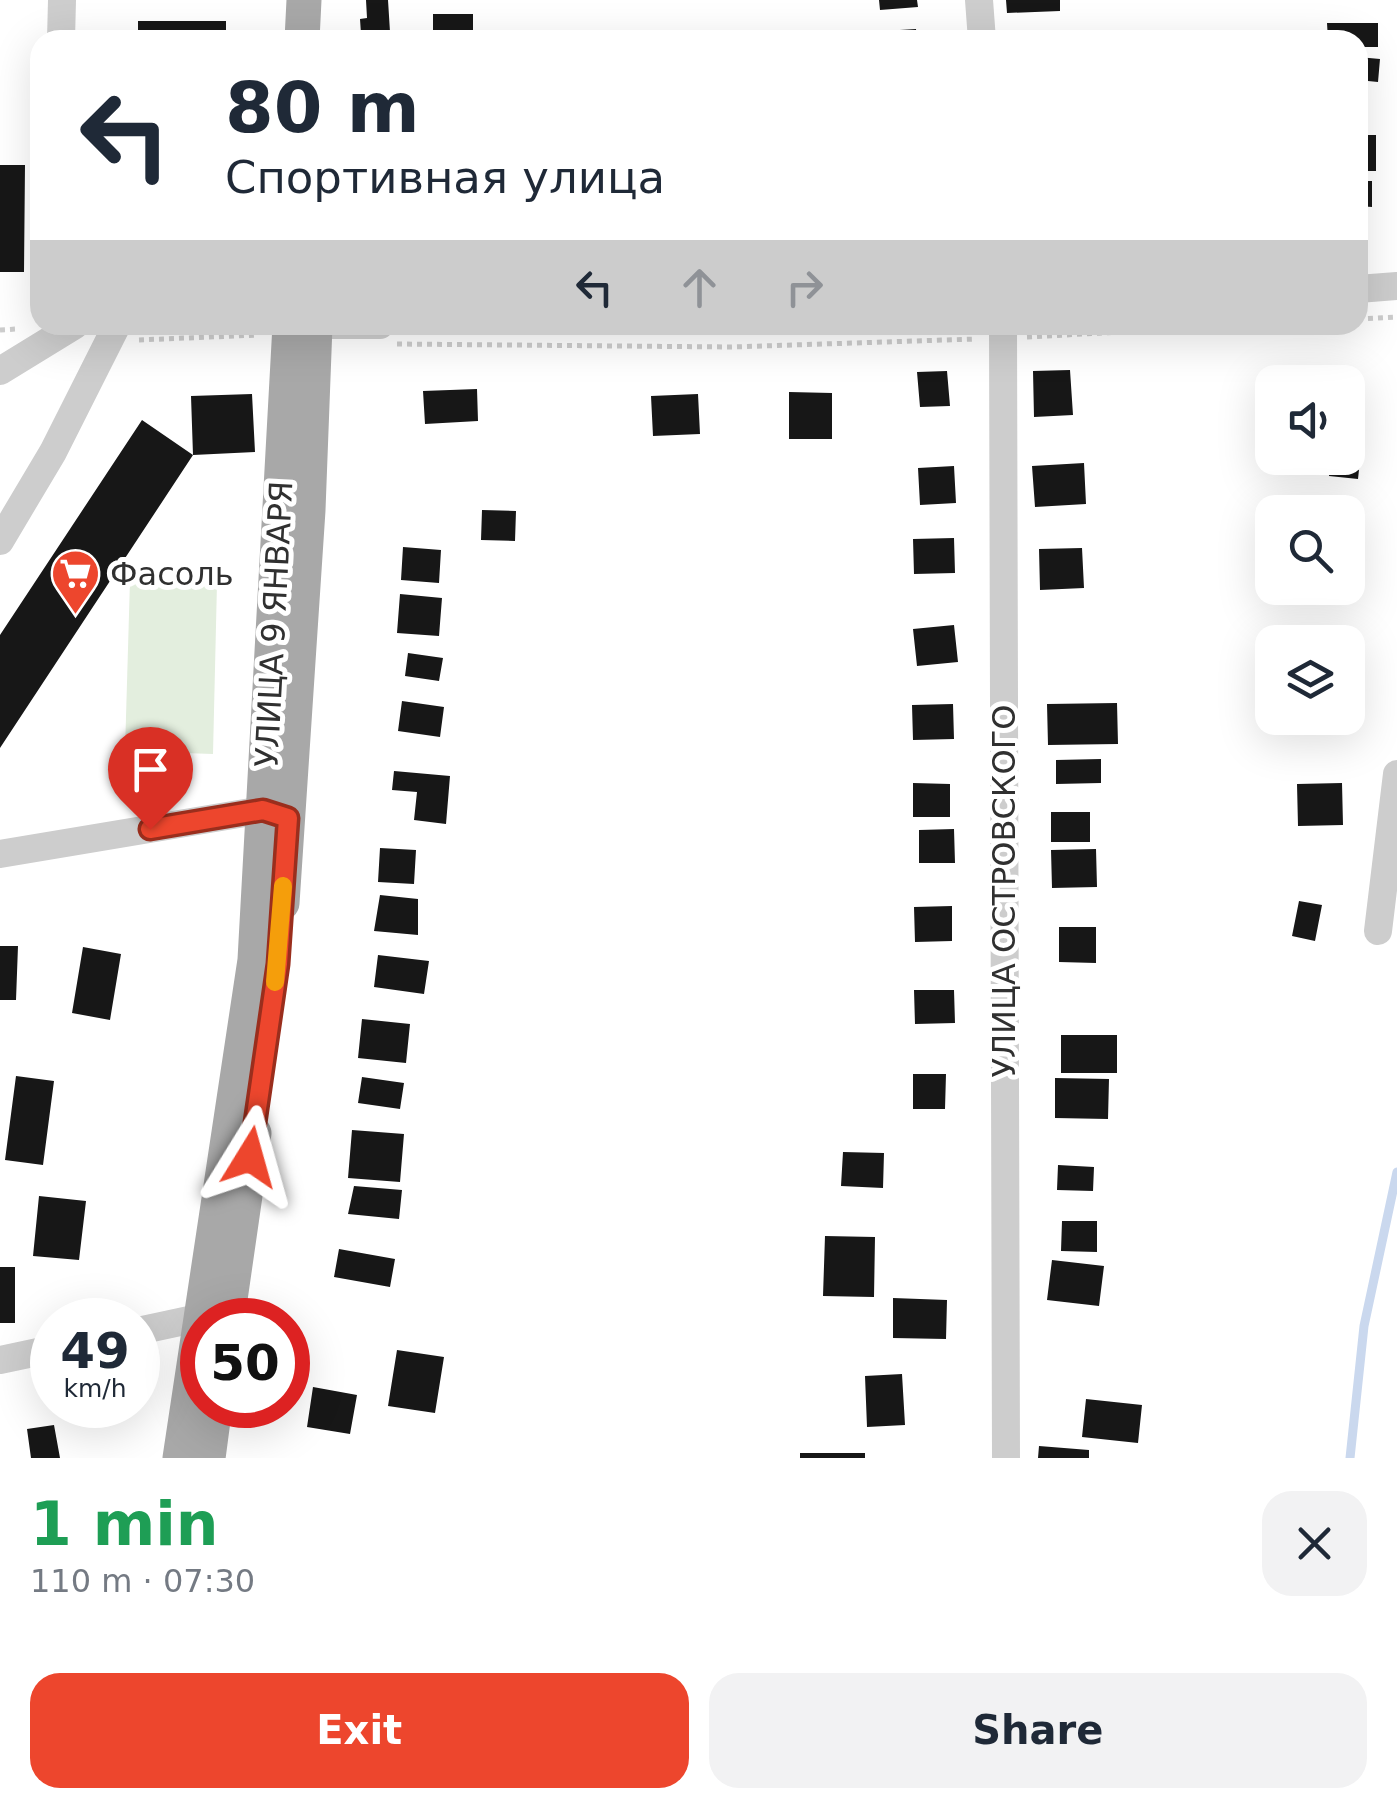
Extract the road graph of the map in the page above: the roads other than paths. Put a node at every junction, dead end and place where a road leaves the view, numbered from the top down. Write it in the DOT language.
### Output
graph roads {
  1 [pos="62,0"];
  2 [pos="304,0"];
  3 [pos="328,0"];
  4 [pos="979,0"];
  5 [pos="61,30"];
  6 [pos="302,30"];
  7 [pos="326,30"];
  8 [pos="981,30"];
  9 [pos="1397,286"];
  10 [pos="1368,288"];
  11 [pos="59,335"];
  12 [pos="111,335"];
  13 [pos="305,335"];
  14 [pos="1003,335"];
  15 [pos="0,371"];
  16 [pos="0,541"];
  17 [pos="1397,774"];
  18 [pos="275,814"];
  19 [pos="0,854"];
  20 [pos="1378,931"];
  21 [pos="222,1298"];
  22 [pos="30,1354"];
  23 [pos="0,1360"];
  24 [pos="188,1428"];
  25 [pos="213,1428"];
  26 [pos="180,1458"];
  27 [pos="208,1458"];
  28 [pos="1006,1458"];
  1 -- 5 [label="street"];
  2 -- 6 [label="main road"];
  3 -- 7 [label="main road"];
  4 -- 8 [label="street"];
  9 -- 10 [label="street"];
  11 -- 15 [label="street"];
  12 -- 16 [label="street"];
  13 -- 18 [label="main road, УЛИЦА 9 ЯНВАРЯ"];
  14 -- 28 [label="street, УЛИЦА ОСТРОВСКОГО"];
  17 -- 20 [label="street"];
  18 -- 19 [label="street"];
  18 -- 21 [label="main road, УЛИЦА 9 ЯНВАРЯ"];
  22 -- 23 [label="street"];
  24 -- 26 [label="main road, УЛИЦА 9 ЯНВАРЯ"];
  25 -- 27 [label="main road"];
}
